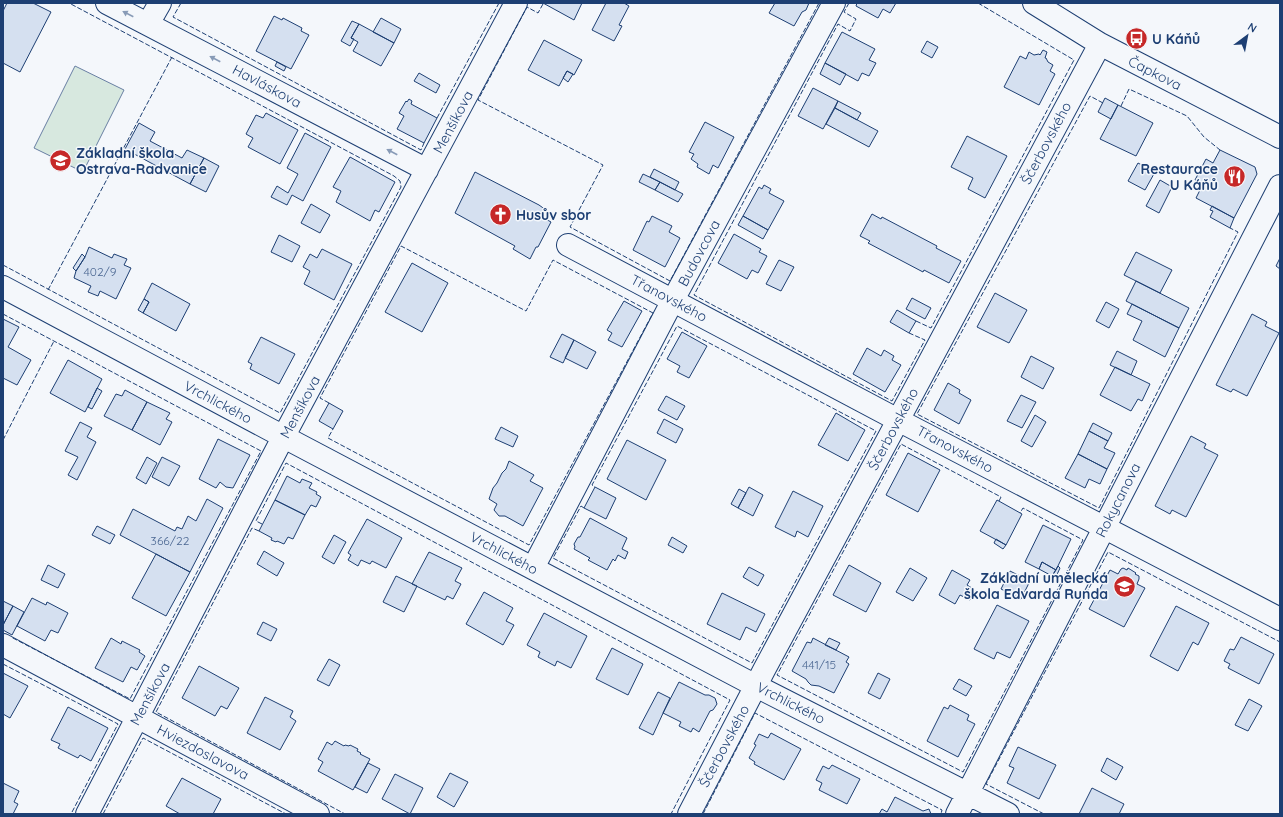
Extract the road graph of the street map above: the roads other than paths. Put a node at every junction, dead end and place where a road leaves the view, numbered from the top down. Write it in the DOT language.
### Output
graph roads {
  1 [pos="107,3"];
  2 [pos="160,3"];
  3 [pos="516,3"];
  4 [pos="834,3"];
  5 [pos="1034,3"];
  6 [pos="148,24"];
  7 [pos="1100,44"];
  8 [pos="1280,137"];
  9 [pos="427,170"];
  10 [pos="1280,186"];
  11 [pos="568,245"];
  12 [pos="3,287"];
  13 [pos="673,300"];
  14 [pos="898,420"];
  15 [pos="284,437"];
  16 [pos="1104,527"];
  17 [pos="533,568"];
  18 [pos="1280,619"];
  19 [pos="3,645"];
  20 [pos="756,686"];
  21 [pos="138,717"];
  22 [pos="968,793"];
  23 [pos="87,814"];
  24 [pos="318,814"];
  25 [pos="689,814"];
  26 [pos="957,814"];
  27 [pos="1008,814"];
  6 -- 1 [label="street, Havláskova, one-way"];
  2 -- 6 [label="street"];
  3 -- 9 [label="street, Menšíkova"];
  4 -- 13 [label="street, Budovcova"];
  5 -- 7 [label="street, Čapkova"];
  9 -- 6 [label="street, Havláskova, one-way"];
  7 -- 8 [label="street, Čapkova"];
  7 -- 14 [label="street, Ščerbovského"];
  9 -- 15 [label="street, Menšíkova"];
  10 -- 16 [label="street, Rokycanova"];
  11 -- 13 [label="street, Třanovského"];
  12 -- 15 [label="street, Vrchlického"];
  13 -- 14 [label="street, Třanovského"];
  13 -- 17 [label="street, Budovcova"];
  14 -- 16 [label="street, Třanovského"];
  14 -- 20 [label="street, Ščerbovského"];
  15 -- 17 [label="street, Vrchlického"];
  15 -- 21 [label="street, Menšíkova"];
  16 -- 18 [label="street, Třanovského"];
  16 -- 22 [label="street, Rokycanova"];
  17 -- 20 [label="street, Vrchlického"];
  19 -- 21 [label="street, Hviezdoslavova"];
  20 -- 22 [label="street, Vrchlického"];
  20 -- 25 [label="street, Ščerbovského"];
  21 -- 23 [label="street, Menšíkova"];
  21 -- 24 [label="street, Hviezdoslavova"];
  22 -- 26 [label="street, Rokycanova"];
  22 -- 27 [label="street, Vrchlického"];
}
